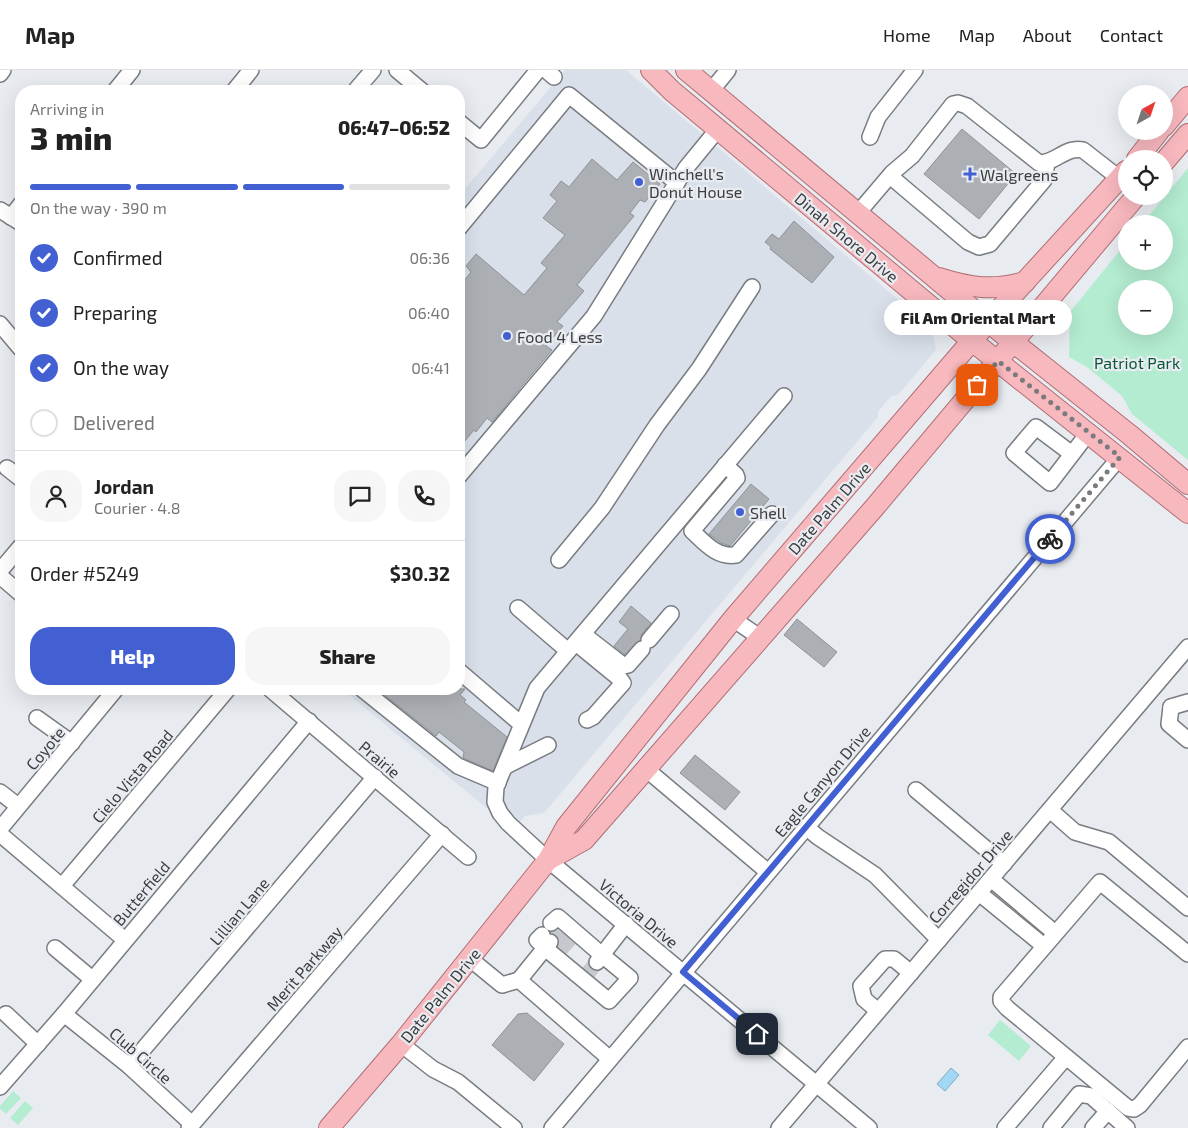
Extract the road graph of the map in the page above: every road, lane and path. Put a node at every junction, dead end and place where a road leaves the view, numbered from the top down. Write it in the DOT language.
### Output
graph roads {
  1 [pos="3,70"];
  2 [pos="132,70"];
  3 [pos="251,70"];
  4 [pos="373,70"];
  5 [pos="397,70"];
  6 [pos="538,70"];
  7 [pos="651,70"];
  8 [pos="686,70"];
  9 [pos="728,70"];
  10 [pos="914,70"];
  11 [pos="0,74"];
  12 [pos="120,85"];
  13 [pos="239,85"];
  14 [pos="361,85"];
  15 [pos="415,85"];
  16 [pos="711,91"];
  17 [pos="1188,97"];
  18 [pos="734,110"];
  19 [pos="1173,115"];
  20 [pos="465,127"];
  21 [pos="718,129"];
  22 [pos="1188,134"];
  23 [pos="870,137"];
  24 [pos="1152,140"];
  25 [pos="1144,150"];
  26 [pos="1173,152"];
  27 [pos="1047,163"];
  28 [pos="1118,172"];
  29 [pos="890,176"];
  30 [pos="1118,180"];
  31 [pos="780,181"];
  32 [pos="677,183"];
  33 [pos="1128,205"];
  34 [pos="858,213"];
  35 [pos="1120,215"];
  36 [pos="1118,217"];
  37 [pos="465,221"];
  38 [pos="932,275"];
  39 [pos="1025,282"];
  40 [pos="752,287"];
  41 [pos="988,322"];
  42 [pos="0,324"];
  43 [pos="972,341"];
  44 [pos="15,342"];
  45 [pos="1013,343"];
  46 [pos="998,361"];
  47 [pos="784,396"];
  48 [pos="1089,432"];
  49 [pos="1072,454"];
  50 [pos="1120,457"];
  51 [pos="725,465"];
  52 [pos="8,468"];
  53 [pos="465,469"];
  54 [pos="15,474"];
  55 [pos="1188,484"];
  56 [pos="690,507"];
  57 [pos="1188,513"];
  58 [pos="772,514"];
  59 [pos="703,518"];
  60 [pos="15,553"];
  61 [pos="558,560"];
  62 [pos="1,570"];
  63 [pos="15,587"];
  64 [pos="518,608"];
  65 [pos="671,614"];
  66 [pos="733,619"];
  67 [pos="761,638"];
  68 [pos="576,643"];
  69 [pos="1188,648"];
  70 [pos="465,676"];
  71 [pos="1151,691"];
  72 [pos="111,695"];
  73 [pos="223,695"];
  74 [pos="277,695"];
  75 [pos="369,695"];
  76 [pos="1188,702"];
  77 [pos="1171,706"];
  78 [pos="37,718"];
  79 [pos="587,720"];
  80 [pos="308,721"];
  81 [pos="521,724"];
  82 [pos="1188,740"];
  83 [pos="72,743"];
  84 [pos="548,745"];
  85 [pos="506,766"];
  86 [pos="646,769"];
  87 [pos="375,777"];
  88 [pos="498,783"];
  89 [pos="916,790"];
  90 [pos="0,792"];
  91 [pos="18,806"];
  92 [pos="1050,810"];
  93 [pos="806,827"];
  94 [pos="0,829"];
  95 [pos="0,834"];
  96 [pos="442,834"];
  97 [pos="468,857"];
  98 [pos="548,860"];
  99 [pos="1004,864"];
  100 [pos="768,872"];
  101 [pos="991,879"];
  102 [pos="62,886"];
  103 [pos="979,893"];
  104 [pos="1024,908"];
  105 [pos="1188,908"];
  106 [pos="1014,921"];
  107 [pos="626,924"];
  108 [pos="1055,933"];
  109 [pos="125,940"];
  110 [pos="939,940"];
  111 [pos="562,942"];
  112 [pos="1044,946"];
  113 [pos="55,948"];
  114 [pos="1188,954"];
  115 [pos="469,958"];
  116 [pos="589,964"];
  117 [pos="683,972"];
  118 [pos="911,972"];
  119 [pos="92,979"];
  120 [pos="519,980"];
  121 [pos="878,1011"];
  122 [pos="6,1014"];
  123 [pos="64,1014"];
  124 [pos="38,1044"];
  125 [pos="401,1044"];
  126 [pos="1188,1047"];
  127 [pos="1066,1057"];
  128 [pos="610,1060"];
  129 [pos="129,1066"];
  130 [pos="1,1082"];
  131 [pos="816,1084"];
  132 [pos="1108,1111"];
  133 [pos="191,1126"];
  134 [pos="329,1128"];
  135 [pos="514,1128"];
  136 [pos="552,1128"];
  137 [pos="779,1128"];
  138 [pos="869,1128"];
  139 [pos="1005,1128"];
  140 [pos="1051,1128"];
  141 [pos="1093,1128"];
  142 [pos="1127,1128"];
  1 -- 11 [label="street"];
  2 -- 12 [label="street"];
  3 -- 13 [label="street"];
  4 -- 14 [label="street"];
  5 -- 15 [label="street"];
  6 -- 20 [label="street"];
  7 -- 21 [label="main road, Dinah Shore Drive"];
  8 -- 16 [label="main road, Dinah Shore Drive"];
  9 -- 16 [label="street"];
  10 -- 23 [label="street"];
  16 -- 18 [label="main road, Dinah Shore Drive"];
  17 -- 19 [label="main road"];
  18 -- 21 [label="main road"];
  18 -- 34 [label="main road, Dinah Shore Drive"];
  21 -- 31 [label="main road, Dinah Shore Drive"];
  21 -- 32 [label="street"];
  22 -- 26 [label="main road"];
  24 -- 25 [label="main road"];
  27 -- 28 [label="street"];
  27 -- 29 [label="street"];
  27 -- 29 [label="street"];
  29 -- 34 [label="street"];
  30 -- 39 [label="main road, Date Palm Drive"];
  31 -- 34 [label="main road"];
  31 -- 43 [label="main road, Dinah Shore Drive"];
  32 -- 37 [label="street"];
  32 -- 53 [label="street"];
  33 -- 35 [label="main road, Date Palm Drive"];
  34 -- 38 [label="main road, Dinah Shore Drive"];
  36 -- 45 [label="main road, Date Palm Drive"];
  38 -- 39 [label="main road"];
  38 -- 41 [label="main road, Dinah Shore Drive"];
  39 -- 41 [label="main road, Date Palm Drive"];
  40 -- 61 [label="street"];
  41 -- 43 [label="main road, Date Palm Drive"];
  41 -- 45 [label="main road, Dinah Shore Drive"];
  42 -- 44 [label="street"];
  43 -- 46 [label="main road, Dinah Shore Drive"];
  43 -- 66 [label="main road, Date Palm Drive"];
  45 -- 46 [label="main road, Date Palm Drive"];
  45 -- 55 [label="main road, Dinah Shore Drive"];
  46 -- 48 [label="main road, Dinah Shore Drive"];
  46 -- 67 [label="main road, Date Palm Drive"];
  47 -- 51 [label="street"];
  48 -- 49 [label="street"];
  48 -- 50 [label="main road, Dinah Shore Drive"];
  50 -- 57 [label="main road, Dinah Shore Drive"];
  50 -- 93 [label="street, Eagle Canyon Drive"];
  51 -- 56 [label="street"];
  51 -- 59 [label="street"];
  52 -- 54 [label="street"];
  56 -- 59 [label="street"];
  56 -- 68 [label="street"];
  58 -- 59 [label="street"];
  60 -- 62 [label="street"];
  62 -- 63 [label="street"];
  64 -- 68 [label="street"];
  65 -- 68 [label="street"];
  66 -- 67 [label="street"];
  66 -- 98 [label="main road, Date Palm Drive"];
  67 -- 86 [label="main road, Date Palm Drive"];
  68 -- 79 [label="street"];
  68 -- 81 [label="street"];
  69 -- 71 [label="street, Corregidor Drive"];
  70 -- 81 [label="street"];
  71 -- 77 [label="street"];
  71 -- 92 [label="street, Corregidor Drive"];
  72 -- 83 [label="street, Coyote"];
  73 -- 102 [label="street, Cielo Vista Road"];
  74 -- 80 [label="street, Prairie"];
  75 -- 88 [label="street"];
  76 -- 77 [label="street"];
  77 -- 82 [label="street"];
  78 -- 83 [label="street"];
  80 -- 87 [label="street, Prairie"];
  80 -- 109 [label="street, Butterfield"];
  81 -- 85 [label="street"];
  83 -- 91 [label="street, Coyote"];
  84 -- 85 [label="street"];
  85 -- 88 [label="street"];
  86 -- 98 [label="main road, Date Palm Drive"];
  86 -- 100 [label="street"];
  87 -- 96 [label="street, Prairie"];
  87 -- 129 [label="street, Lillian Lane"];
  88 -- 98 [label="street, Victoria Drive"];
  89 -- 99 [label="street"];
  90 -- 91 [label="street"];
  91 -- 94 [label="street, Coyote"];
  92 -- 99 [label="street, Corregidor Drive"];
  92 -- 105 [label="street"];
  93 -- 100 [label="street, Eagle Canyon Drive"];
  93 -- 110 [label="street"];
  95 -- 102 [label="street"];
  96 -- 97 [label="street, Prairie"];
  96 -- 133 [label="street, Merit Parkway"];
  98 -- 107 [label="street, Victoria Drive"];
  98 -- 115 [label="main road, Date Palm Drive"];
  99 -- 101 [label="street, Corregidor Drive"];
  100 -- 117 [label="street, Eagle Canyon Drive"];
  101 -- 103 [label="street, Corregidor Drive"];
  101 -- 104 [label="street"];
  102 -- 109 [label="street"];
  103 -- 106 [label="street"];
  103 -- 110 [label="street, Corregidor Drive"];
  104 -- 106 [label="street"];
  104 -- 108 [label="street"];
  106 -- 112 [label="street"];
  107 -- 116 [label="street"];
  107 -- 117 [label="street, Victoria Drive"];
  108 -- 112 [label="street"];
  108 -- 114 [label="street"];
  109 -- 119 [label="street, Butterfield"];
  110 -- 118 [label="street, Corregidor Drive"];
  111 -- 116 [label="street"];
  111 -- 116 [label="street"];
  111 -- 120 [label="street"];
  112 -- 127 [label="street"];
  113 -- 119 [label="street"];
  115 -- 120 [label="street"];
  115 -- 125 [label="main road, Date Palm Drive"];
  117 -- 128 [label="street, Eagle Canyon Drive"];
  117 -- 131 [label="street, Victoria Drive"];
  118 -- 121 [label="street, Corregidor Drive"];
  118 -- 121 [label="street"];
  119 -- 123 [label="street, Butterfield"];
  120 -- 128 [label="street"];
  121 -- 131 [label="street, Corregidor Drive"];
  122 -- 124 [label="street"];
  123 -- 124 [label="street, Butterfield"];
  123 -- 129 [label="street, Club Circle"];
  124 -- 130 [label="street, Butterfield"];
  125 -- 134 [label="main road, Date Palm Drive"];
  125 -- 135 [label="street"];
  126 -- 127 [label="street"];
  127 -- 139 [label="street"];
  128 -- 136 [label="street, Eagle Canyon Drive"];
  129 -- 133 [label="street, Club Circle"];
  131 -- 137 [label="street, Corregidor Drive"];
  131 -- 138 [label="street, Victoria Drive"];
  132 -- 140 [label="street"];
  132 -- 141 [label="street"];
  132 -- 142 [label="street"];
}
